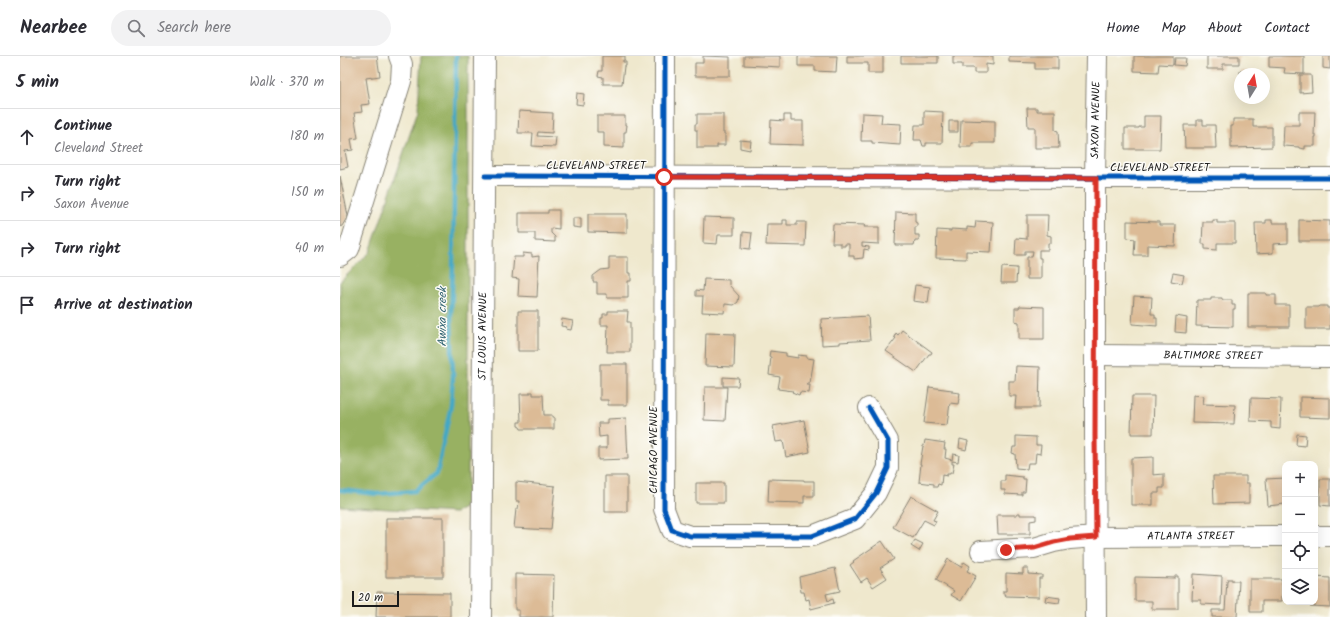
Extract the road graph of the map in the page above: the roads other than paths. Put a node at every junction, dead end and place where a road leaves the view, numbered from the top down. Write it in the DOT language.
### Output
graph roads {
  1 [pos="399,56"];
  2 [pos="485,56"];
  3 [pos="665,56"];
  4 [pos="1098,56"];
  5 [pos="485,176"];
  6 [pos="664,177"];
  7 [pos="1096,178"];
  8 [pos="1330,178"];
  9 [pos="340,256"];
  10 [pos="1095,355"];
  11 [pos="1330,357"];
  12 [pos="869,408"];
  13 [pos="1282,536"];
  14 [pos="1318,536"];
  15 [pos="1330,536"];
  16 [pos="1096,537"];
  17 [pos="981,551"];
  18 [pos="481,617"];
  19 [pos="1096,617"];
  1 -- 9 [label="street"];
  2 -- 5 [label="street, ST LOUIS AVENUE"];
  3 -- 6 [label="street, CHICAGO AVENUE"];
  4 -- 7 [label="street, SAXON AVENUE"];
  5 -- 6 [label="street, CLEVELAND STREET"];
  5 -- 18 [label="street, ST LOUIS AVENUE"];
  6 -- 7 [label="street, CLEVELAND STREET"];
  6 -- 12 [label="street, CHICAGO AVENUE"];
  7 -- 8 [label="street, CLEVELAND STREET"];
  7 -- 10 [label="street, SAXON AVENUE"];
  10 -- 11 [label="street, BALTIMORE STREET"];
  10 -- 16 [label="street, SAXON AVENUE"];
  13 -- 16 [label="street, ATLANTA STREET"];
  14 -- 15 [label="street"];
  16 -- 17 [label="street, ATLANTA STREET"];
  16 -- 19 [label="street, SAXON AVENUE"];
}
